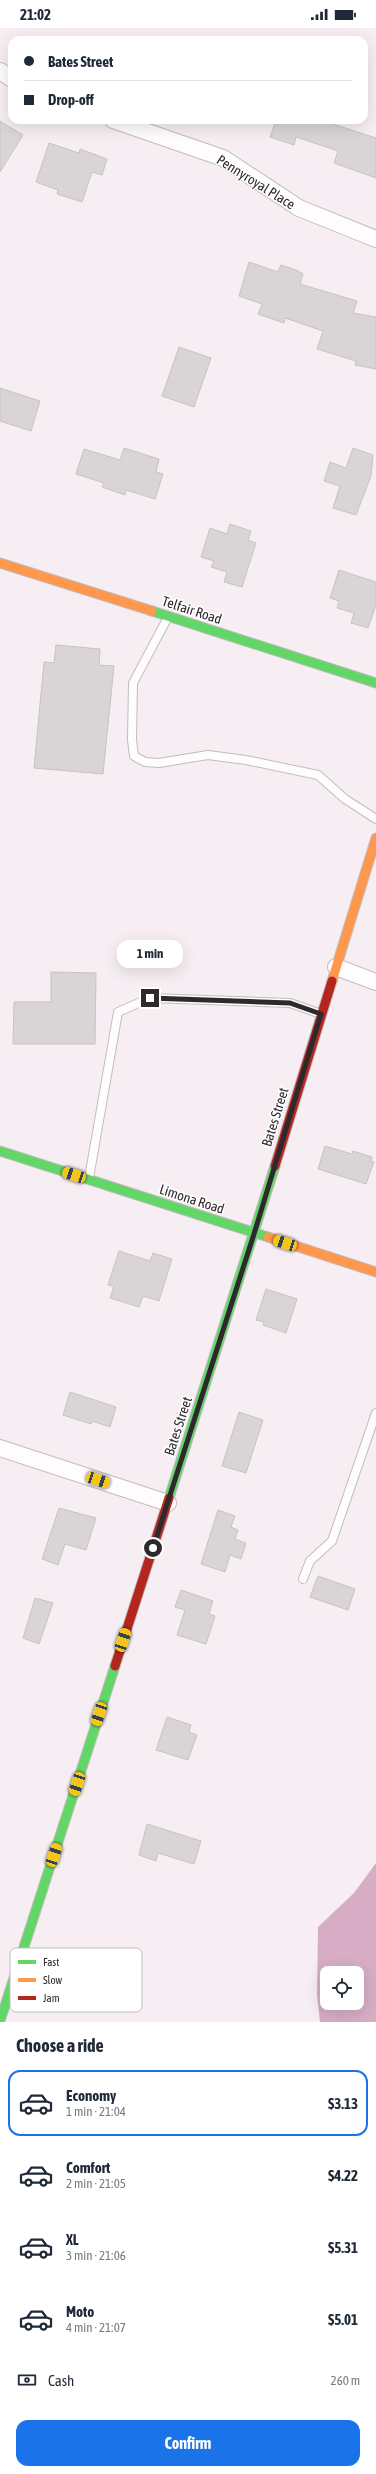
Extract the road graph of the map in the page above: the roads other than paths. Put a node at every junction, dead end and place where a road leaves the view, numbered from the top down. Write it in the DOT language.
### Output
graph roads {
  1 [pos="124,124"];
  2 [pos="376,239"];
  3 [pos="0,563"];
  4 [pos="168,617"];
  5 [pos="376,683"];
  6 [pos="376,819"];
  7 [pos="376,838"];
  8 [pos="336,967"];
  9 [pos="376,982"];
  10 [pos="321,1014"];
  11 [pos="0,1150"];
  12 [pos="88,1180"];
  13 [pos="254,1234"];
  14 [pos="376,1272"];
  15 [pos="376,1412"];
  16 [pos="0,1448"];
  17 [pos="168,1502"];
  18 [pos="303,1579"];
  19 [pos="24,1948"];
  20 [pos="10,1990"];
  21 [pos="0,2021"];
  1 -- 2 [label="street, Pennyroyal Place"];
  3 -- 4 [label="street, Telfair Road"];
  4 -- 5 [label="street, Telfair Road"];
  4 -- 6 [label="lane"];
  7 -- 8 [label="street, Bates Street"];
  8 -- 9 [label="street"];
  8 -- 10 [label="street, Bates Street"];
  10 -- 12 [label="lane"];
  10 -- 13 [label="street, Bates Street"];
  11 -- 12 [label="street, Limona Road"];
  12 -- 13 [label="street, Limona Road"];
  13 -- 14 [label="street, Limona Road"];
  13 -- 17 [label="street, Bates Street"];
  15 -- 18 [label="lane"];
  16 -- 17 [label="street"];
  17 -- 19 [label="street, Bates Street"];
  20 -- 21 [label="street, Bates Street"];
}
